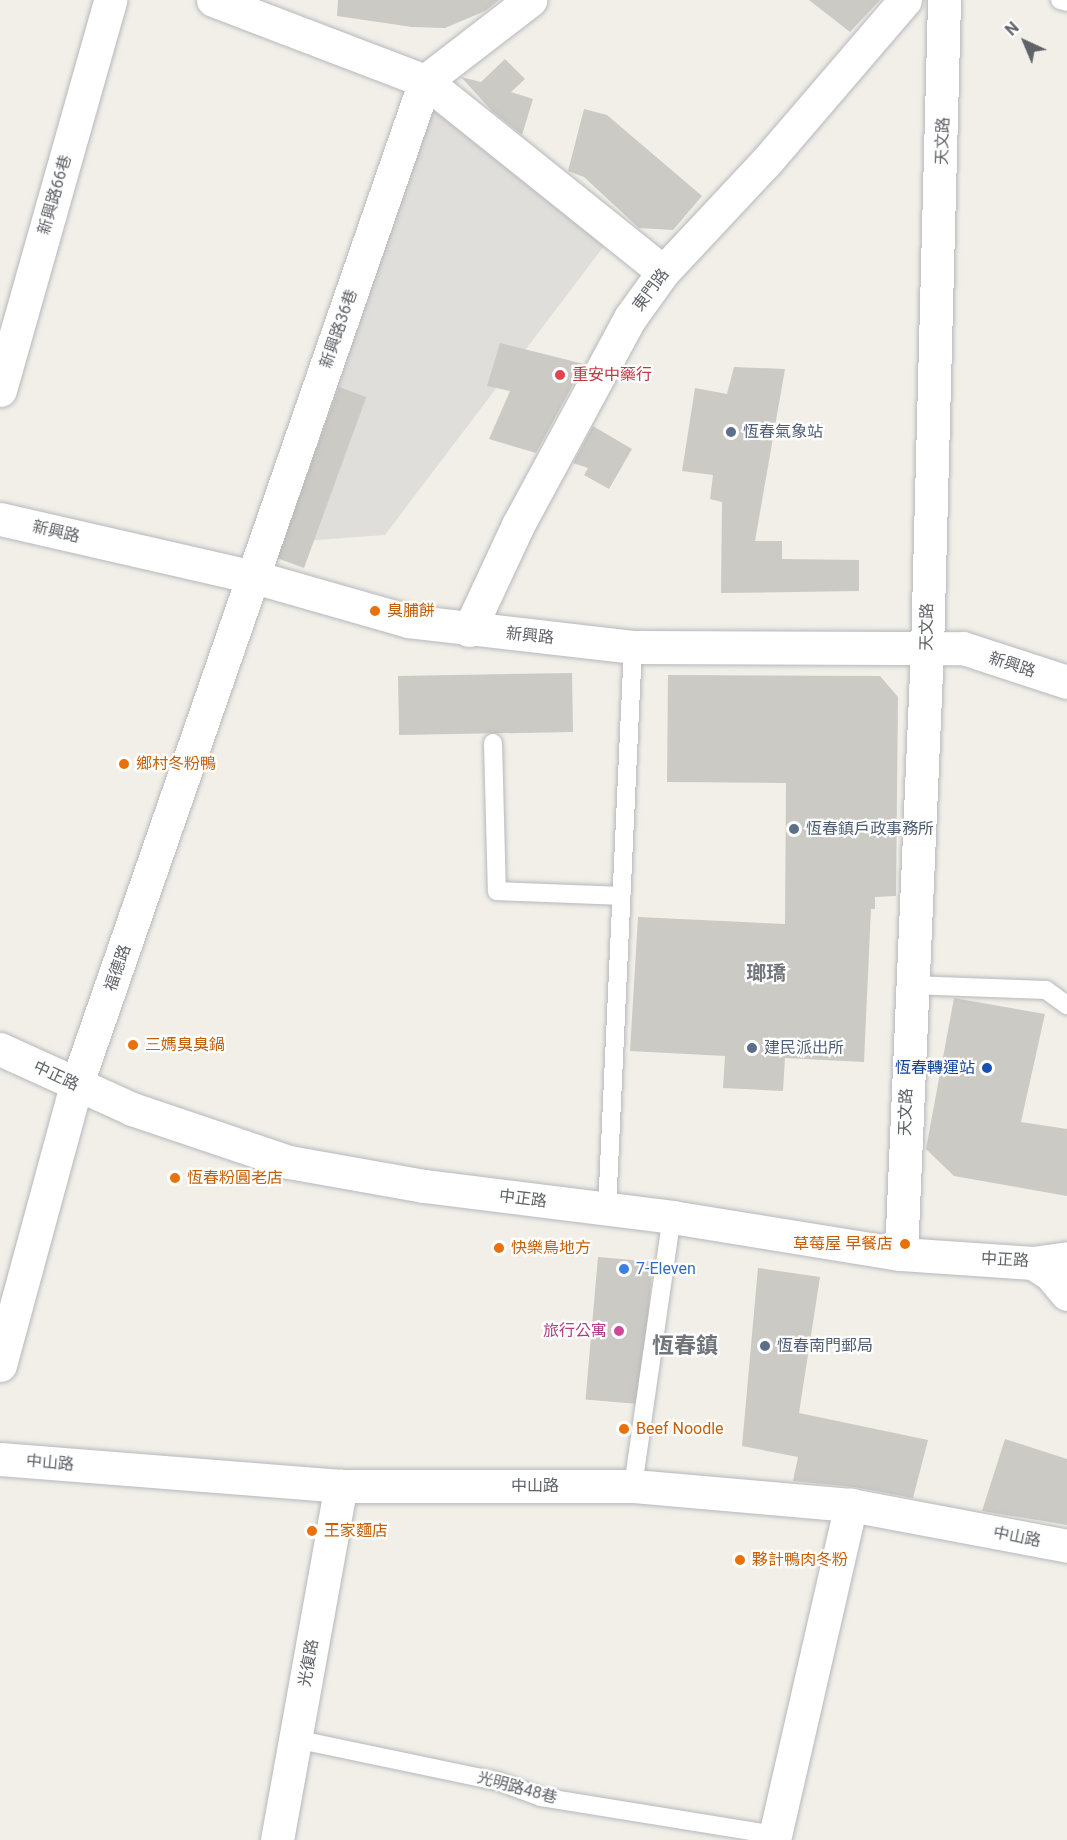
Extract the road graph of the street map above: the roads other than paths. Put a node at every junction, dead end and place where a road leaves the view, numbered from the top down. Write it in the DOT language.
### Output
graph roads {
  1 [pos="110,0"];
  2 [pos="213,0"];
  3 [pos="530,0"];
  4 [pos="905,0"];
  5 [pos="945,0"];
  6 [pos="1060,0"];
  7 [pos="1067,2"];
  8 [pos="425,81"];
  9 [pos="663,272"];
  10 [pos="0,390"];
  11 [pos="0,519"];
  12 [pos="254,577"];
  13 [pos="469,630"];
  14 [pos="633,647"];
  15 [pos="927,650"];
  16 [pos="1067,682"];
  17 [pos="493,743"];
  18 [pos="621,896"];
  19 [pos="910,984"];
  20 [pos="1067,1005"];
  21 [pos="0,1049"];
  22 [pos="76,1086"];
  23 [pos="607,1210"];
  24 [pos="672,1217"];
  25 [pos="901,1254"];
  26 [pos="1067,1258"];
  27 [pos="1033,1263"];
  28 [pos="1067,1294"];
  29 [pos="0,1365"];
  30 [pos="0,1459"];
  31 [pos="341,1486"];
  32 [pos="633,1486"];
  33 [pos="851,1505"];
  34 [pos="1067,1546"];
  35 [pos="295,1739"];
  36 [pos="775,1838"];
  37 [pos="277,1840"];
  1 -- 10 [label="street, 新興路66巷"];
  2 -- 8 [label="street"];
  3 -- 8 [label="street"];
  4 -- 9 [label="street, 東門路"];
  5 -- 15 [label="street, 天文路"];
  6 -- 7 [label="lane"];
  8 -- 9 [label="street"];
  8 -- 12 [label="street, 新興路36巷"];
  9 -- 13 [label="street, 東門路"];
  11 -- 12 [label="street, 新興路"];
  12 -- 13 [label="street, 新興路"];
  12 -- 22 [label="street, 福德路"];
  13 -- 14 [label="street, 新興路"];
  14 -- 15 [label="street, 新興路"];
  14 -- 18 [label="lane"];
  15 -- 16 [label="street, 新興路"];
  15 -- 19 [label="street, 天文路"];
  17 -- 18 [label="lane"];
  18 -- 23 [label="lane"];
  19 -- 20 [label="lane"];
  19 -- 25 [label="street, 天文路"];
  21 -- 22 [label="street, 中正路"];
  22 -- 23 [label="street, 中正路"];
  22 -- 29 [label="street, 福德路"];
  23 -- 24 [label="street, 中正路"];
  24 -- 25 [label="street, 中正路"];
  24 -- 32 [label="lane"];
  25 -- 27 [label="street, 中正路"];
  26 -- 27 [label="street, 中正路"];
  27 -- 28 [label="street"];
  30 -- 31 [label="street, 中山路"];
  31 -- 32 [label="street, 中山路"];
  31 -- 35 [label="street, 光復路"];
  32 -- 33 [label="street, 中山路"];
  33 -- 34 [label="street, 中山路"];
  33 -- 36 [label="street, 光明路48巷"];
  35 -- 36 [label="lane, 光明路48巷"];
  35 -- 37 [label="street, 光復路"];
}
